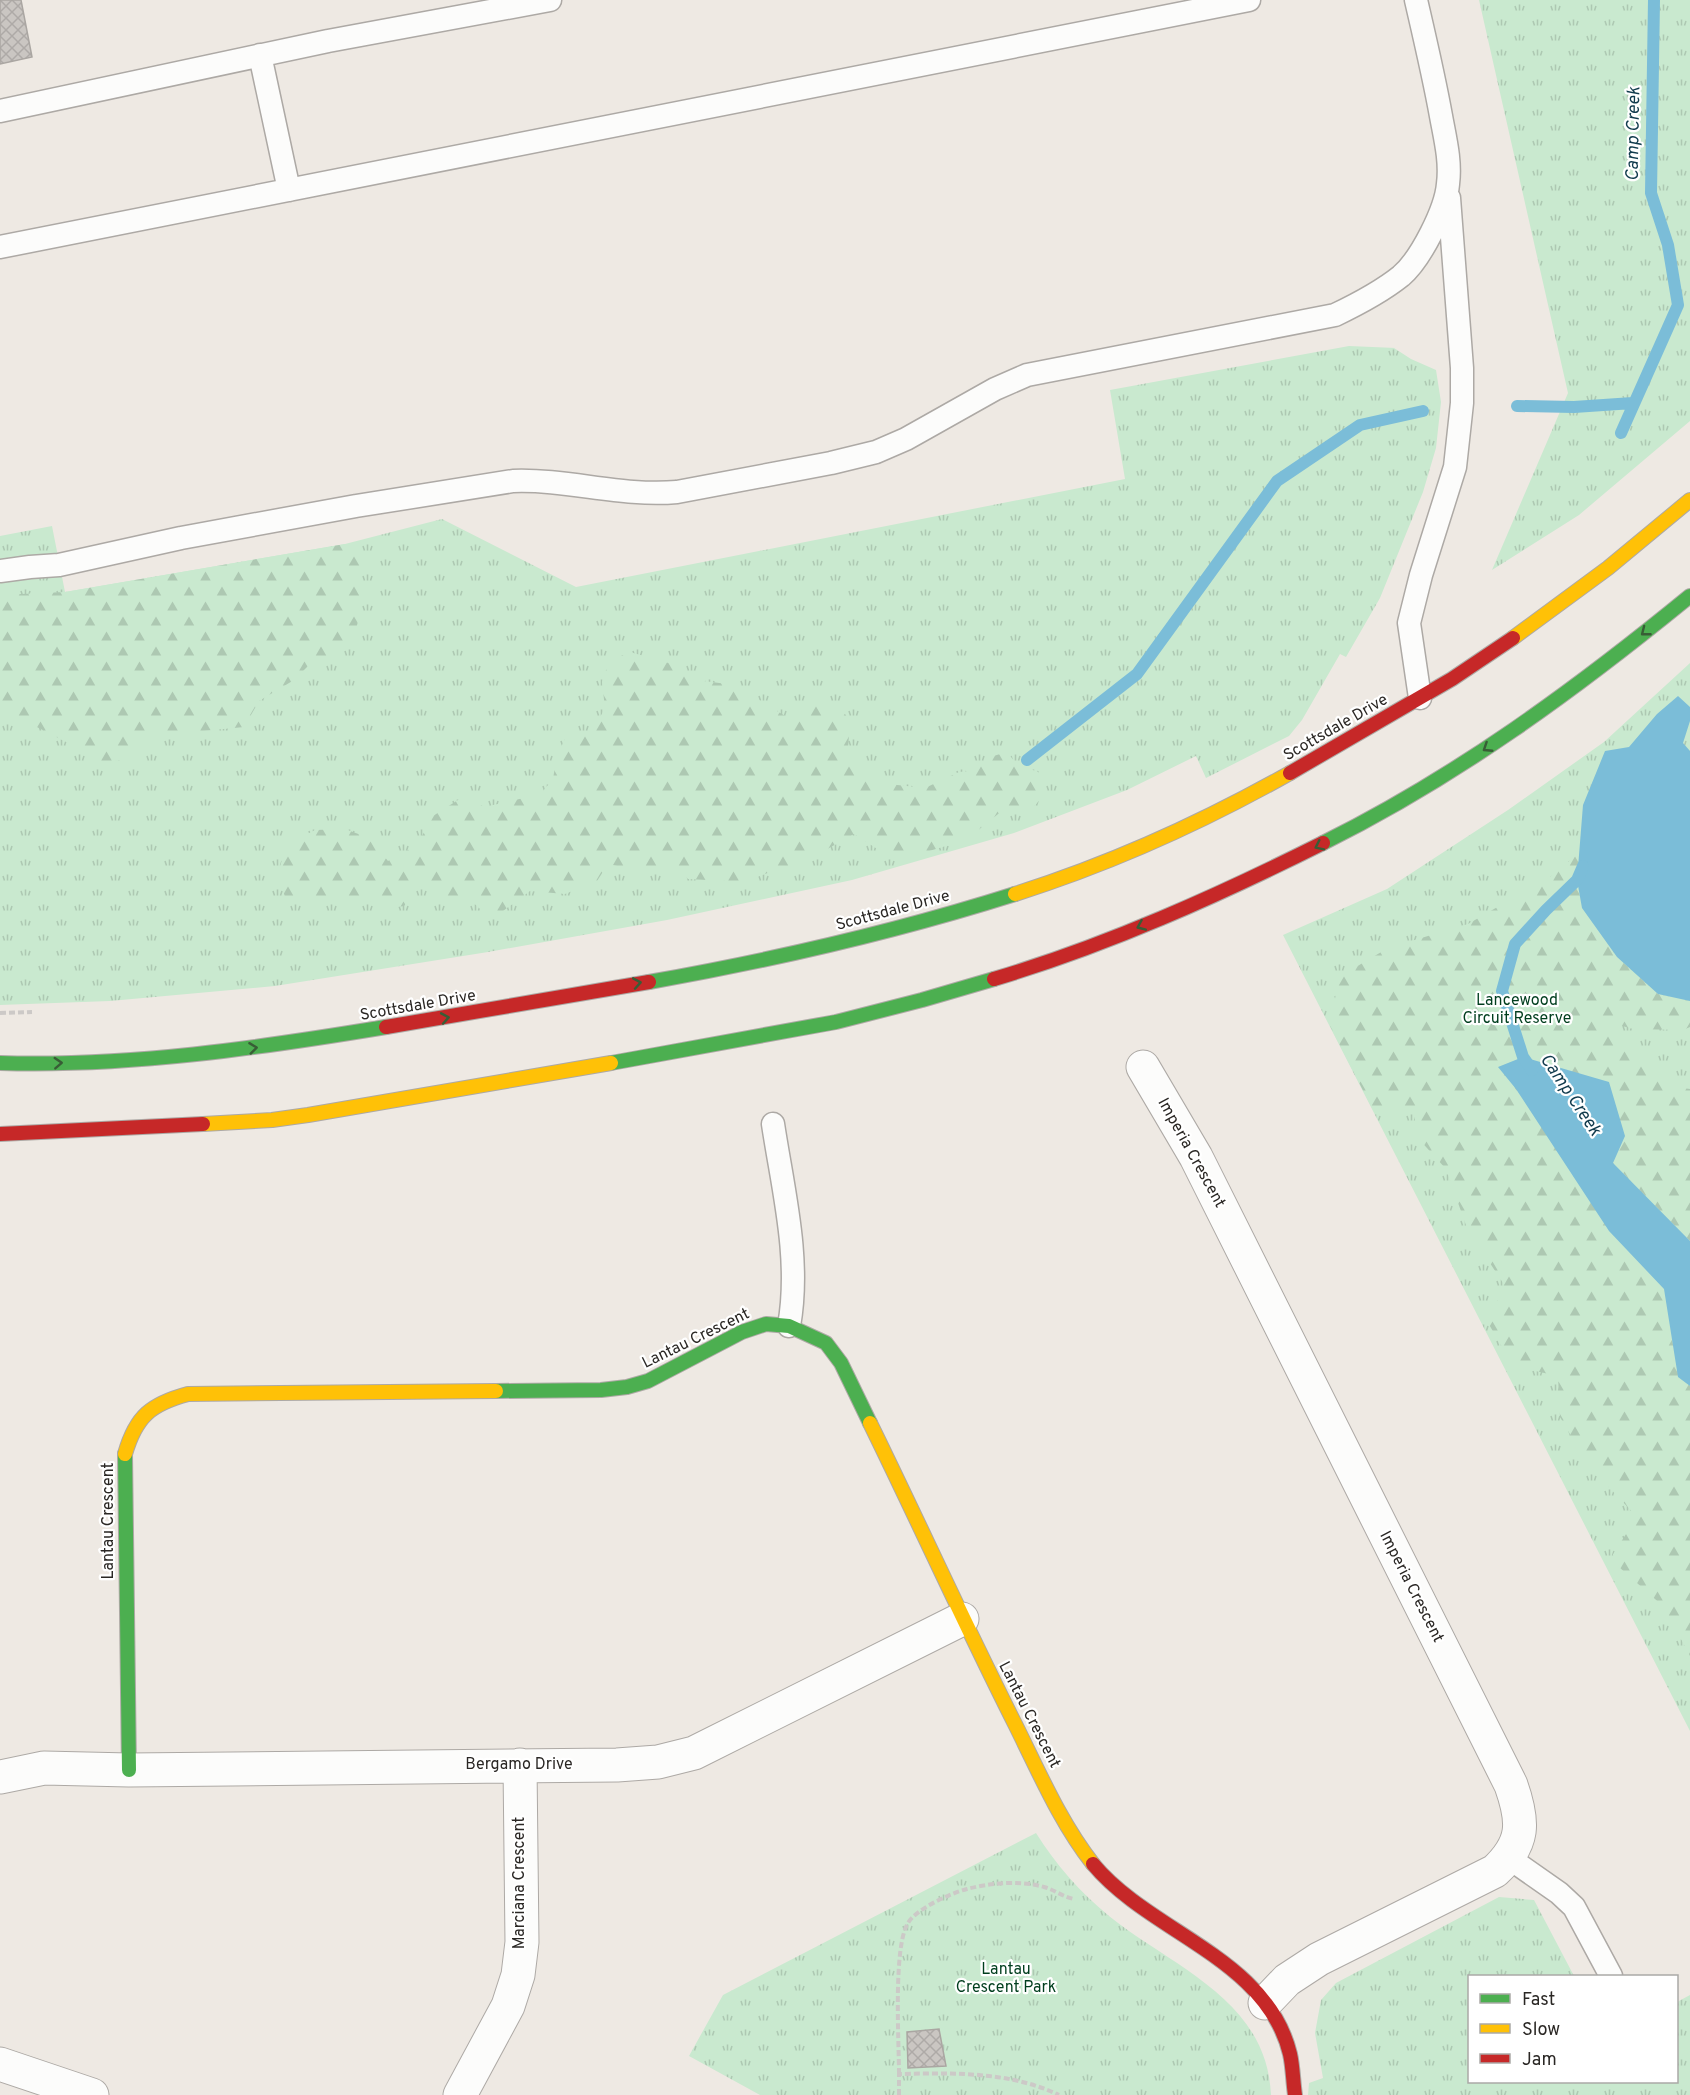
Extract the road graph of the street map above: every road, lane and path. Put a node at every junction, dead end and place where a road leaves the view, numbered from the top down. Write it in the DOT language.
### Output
graph roads {
  1 [pos="550,0"];
  2 [pos="1250,0"];
  3 [pos="1416,0"];
  4 [pos="260,55"];
  5 [pos="0,111"];
  6 [pos="1449,184"];
  7 [pos="289,190"];
  8 [pos="0,247"];
  9 [pos="1690,500"];
  10 [pos="0,572"];
  11 [pos="1690,596"];
  12 [pos="1420,698"];
  13 [pos="32,1012"];
  14 [pos="0,1013"];
  15 [pos="0,1062"];
  16 [pos="1143,1067"];
  17 [pos="772,1124"];
  18 [pos="0,1134"];
  19 [pos="789,1326"];
  20 [pos="962,1619"];
  21 [pos="0,1756"];
  22 [pos="520,1765"];
  23 [pos="44,1768"];
  24 [pos="129,1770"];
  25 [pos="0,1777"];
  26 [pos="1509,1858"];
  27 [pos="1107,1879"];
  28 [pos="1610,1975"];
  29 [pos="1265,2003"];
  30 [pos="0,2064"];
  31 [pos="898,2074"];
  32 [pos="92,2095"];
  33 [pos="460,2095"];
  34 [pos="899,2095"];
  35 [pos="1059,2095"];
  36 [pos="1295,2095"];
  1 -- 4 [label="lane"];
  2 -- 7 [label="lane"];
  3 -- 6 [label="lane"];
  4 -- 5 [label="lane"];
  4 -- 7 [label="lane"];
  6 -- 10 [label="lane"];
  6 -- 12 [label="lane"];
  7 -- 8 [label="lane"];
  9 -- 12 [label="main road, Scottsdale Drive"];
  11 -- 18 [label="main road, one-way"];
  15 -- 12 [label="main road, Scottsdale Drive, one-way"];
  13 -- 14 [label="path"];
  16 -- 26 [label="street, Imperia Crescent"];
  17 -- 19 [label="lane"];
  19 -- 20 [label="main road, Lantau Crescent"];
  19 -- 24 [label="main road, Lantau Crescent"];
  20 -- 22 [label="street, Bergamo Drive"];
  20 -- 27 [label="main road, Lantau Crescent"];
  21 -- 23 [label="street, Bergamo Drive"];
  22 -- 24 [label="street, Bergamo Drive"];
  22 -- 33 [label="street, Marciana Crescent"];
  23 -- 24 [label="street, Bergamo Drive"];
  23 -- 25 [label="street, Bergamo Drive"];
  26 -- 28 [label="lane"];
  26 -- 29 [label="street"];
  27 -- 29 [label="main road, Lantau Crescent"];
  27 -- 31 [label="path"];
  29 -- 36 [label="main road, Lantau Crescent"];
  30 -- 32 [label="street"];
  31 -- 34 [label="path"];
  31 -- 35 [label="path"];
}
